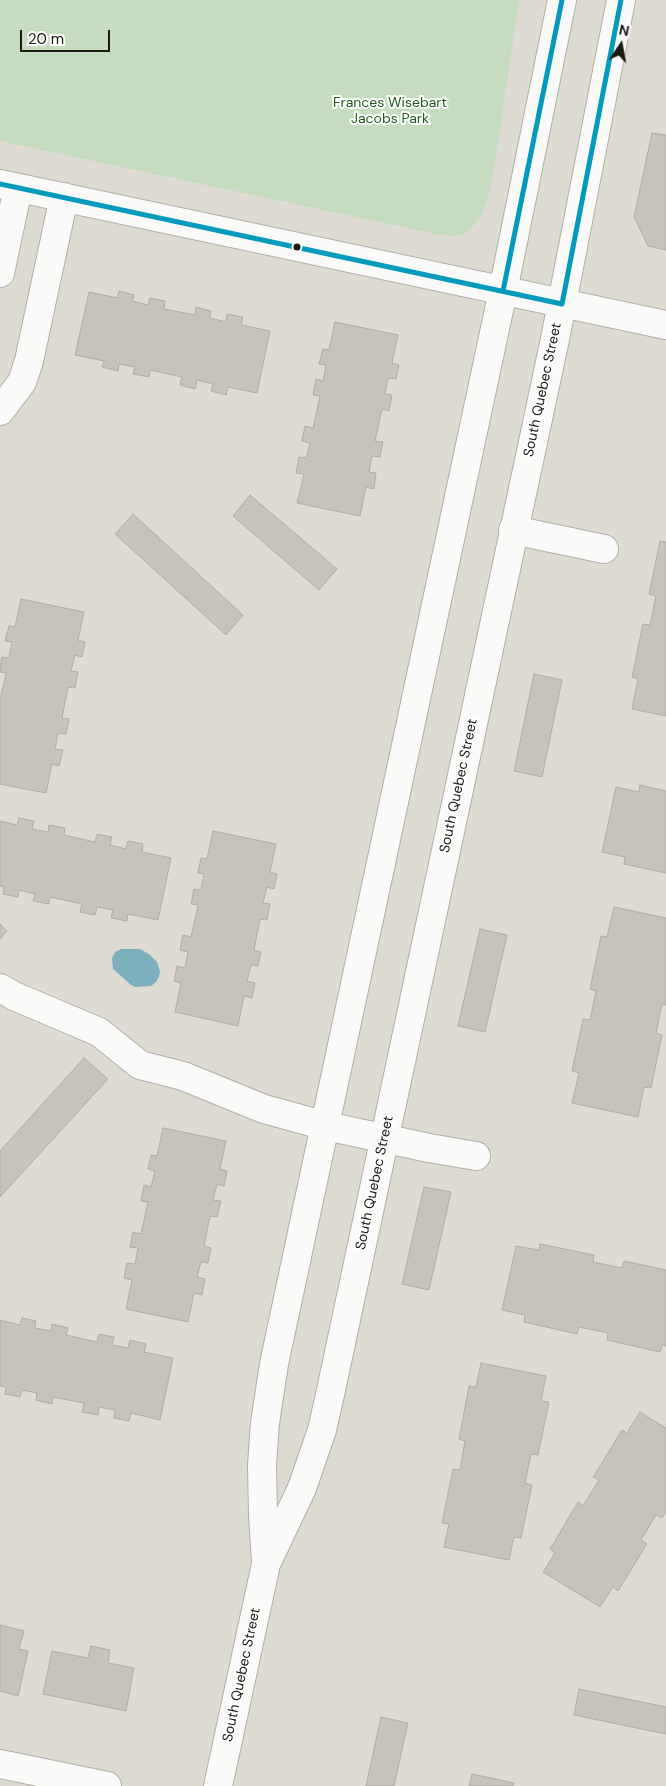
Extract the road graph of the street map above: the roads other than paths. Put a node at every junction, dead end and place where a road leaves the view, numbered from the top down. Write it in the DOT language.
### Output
graph roads {
  1 [pos="562,0"];
  2 [pos="621,0"];
  3 [pos="9,186"];
  4 [pos="64,197"];
  5 [pos="0,273"];
  6 [pos="503,291"];
  7 [pos="562,304"];
  8 [pos="666,325"];
  9 [pos="0,411"];
  10 [pos="513,530"];
  11 [pos="604,549"];
  12 [pos="0,988"];
  13 [pos="326,1126"];
  14 [pos="384,1138"];
  15 [pos="476,1156"];
  16 [pos="266,1564"];
  17 [pos="0,1764"];
  18 [pos="107,1786"];
  19 [pos="218,1786"];
  1 -- 6 [label="main road, South Quebec Street"];
  2 -- 7 [label="main road, South Quebec Street"];
  3 -- 4 [label="main road"];
  3 -- 5 [label="main road"];
  4 -- 6 [label="main road"];
  4 -- 9 [label="main road"];
  6 -- 7 [label="main road"];
  6 -- 13 [label="main road, South Quebec Street"];
  7 -- 8 [label="main road"];
  7 -- 10 [label="main road, South Quebec Street"];
  10 -- 11 [label="main road"];
  10 -- 14 [label="main road, South Quebec Street"];
  12 -- 13 [label="main road"];
  13 -- 14 [label="main road"];
  13 -- 16 [label="main road, South Quebec Street"];
  14 -- 15 [label="main road"];
  14 -- 16 [label="main road, South Quebec Street"];
  16 -- 19 [label="main road, South Quebec Street"];
  17 -- 18 [label="main road"];
}
